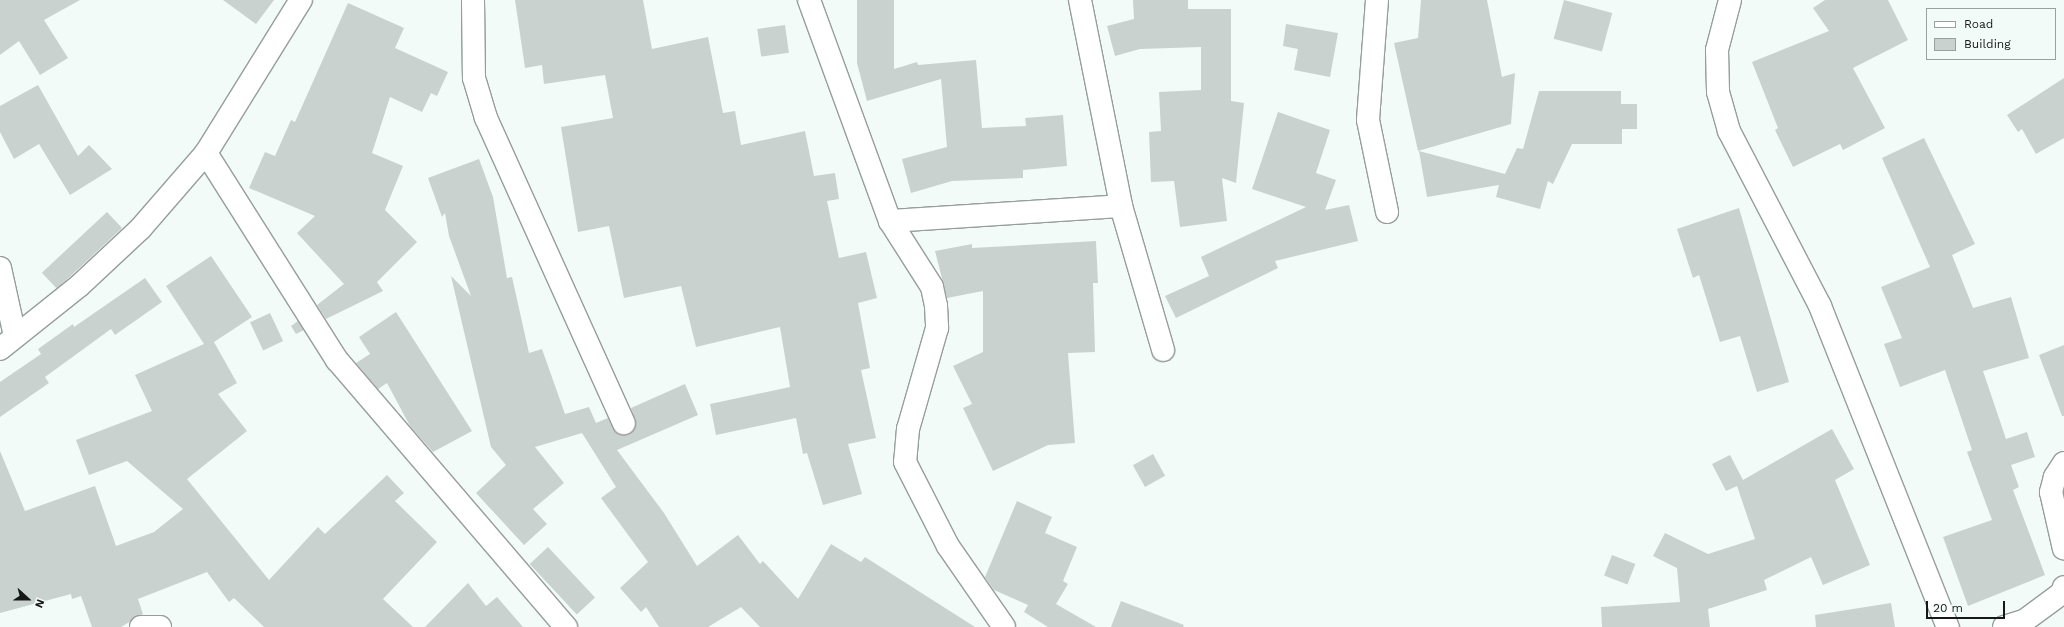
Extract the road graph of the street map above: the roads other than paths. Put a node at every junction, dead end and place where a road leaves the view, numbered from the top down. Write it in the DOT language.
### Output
graph roads {
  1 [pos="301,0"];
  2 [pos="473,0"];
  3 [pos="809,0"];
  4 [pos="1080,0"];
  5 [pos="1377,0"];
  6 [pos="1730,0"];
  7 [pos="206,153"];
  8 [pos="1121,206"];
  9 [pos="1387,212"];
  10 [pos="890,221"];
  11 [pos="0,268"];
  12 [pos="7,343"];
  13 [pos="1163,350"];
  14 [pos="624,423"];
  15 [pos="2064,463"];
  16 [pos="2064,549"];
  17 [pos="2064,587"];
  18 [pos="141,627"];
  19 [pos="160,627"];
  20 [pos="566,627"];
  21 [pos="1004,627"];
  22 [pos="1948,627"];
  23 [pos="2004,627"];
  1 -- 7 [label="street"];
  2 -- 14 [label="street"];
  3 -- 10 [label="street"];
  4 -- 8 [label="street"];
  5 -- 9 [label="street"];
  6 -- 22 [label="street"];
  7 -- 12 [label="street"];
  7 -- 20 [label="street"];
  8 -- 10 [label="street"];
  8 -- 13 [label="street"];
  10 -- 21 [label="street"];
  11 -- 12 [label="street"];
  15 -- 16 [label="street"];
  17 -- 23 [label="street"];
  18 -- 19 [label="street"];
}
